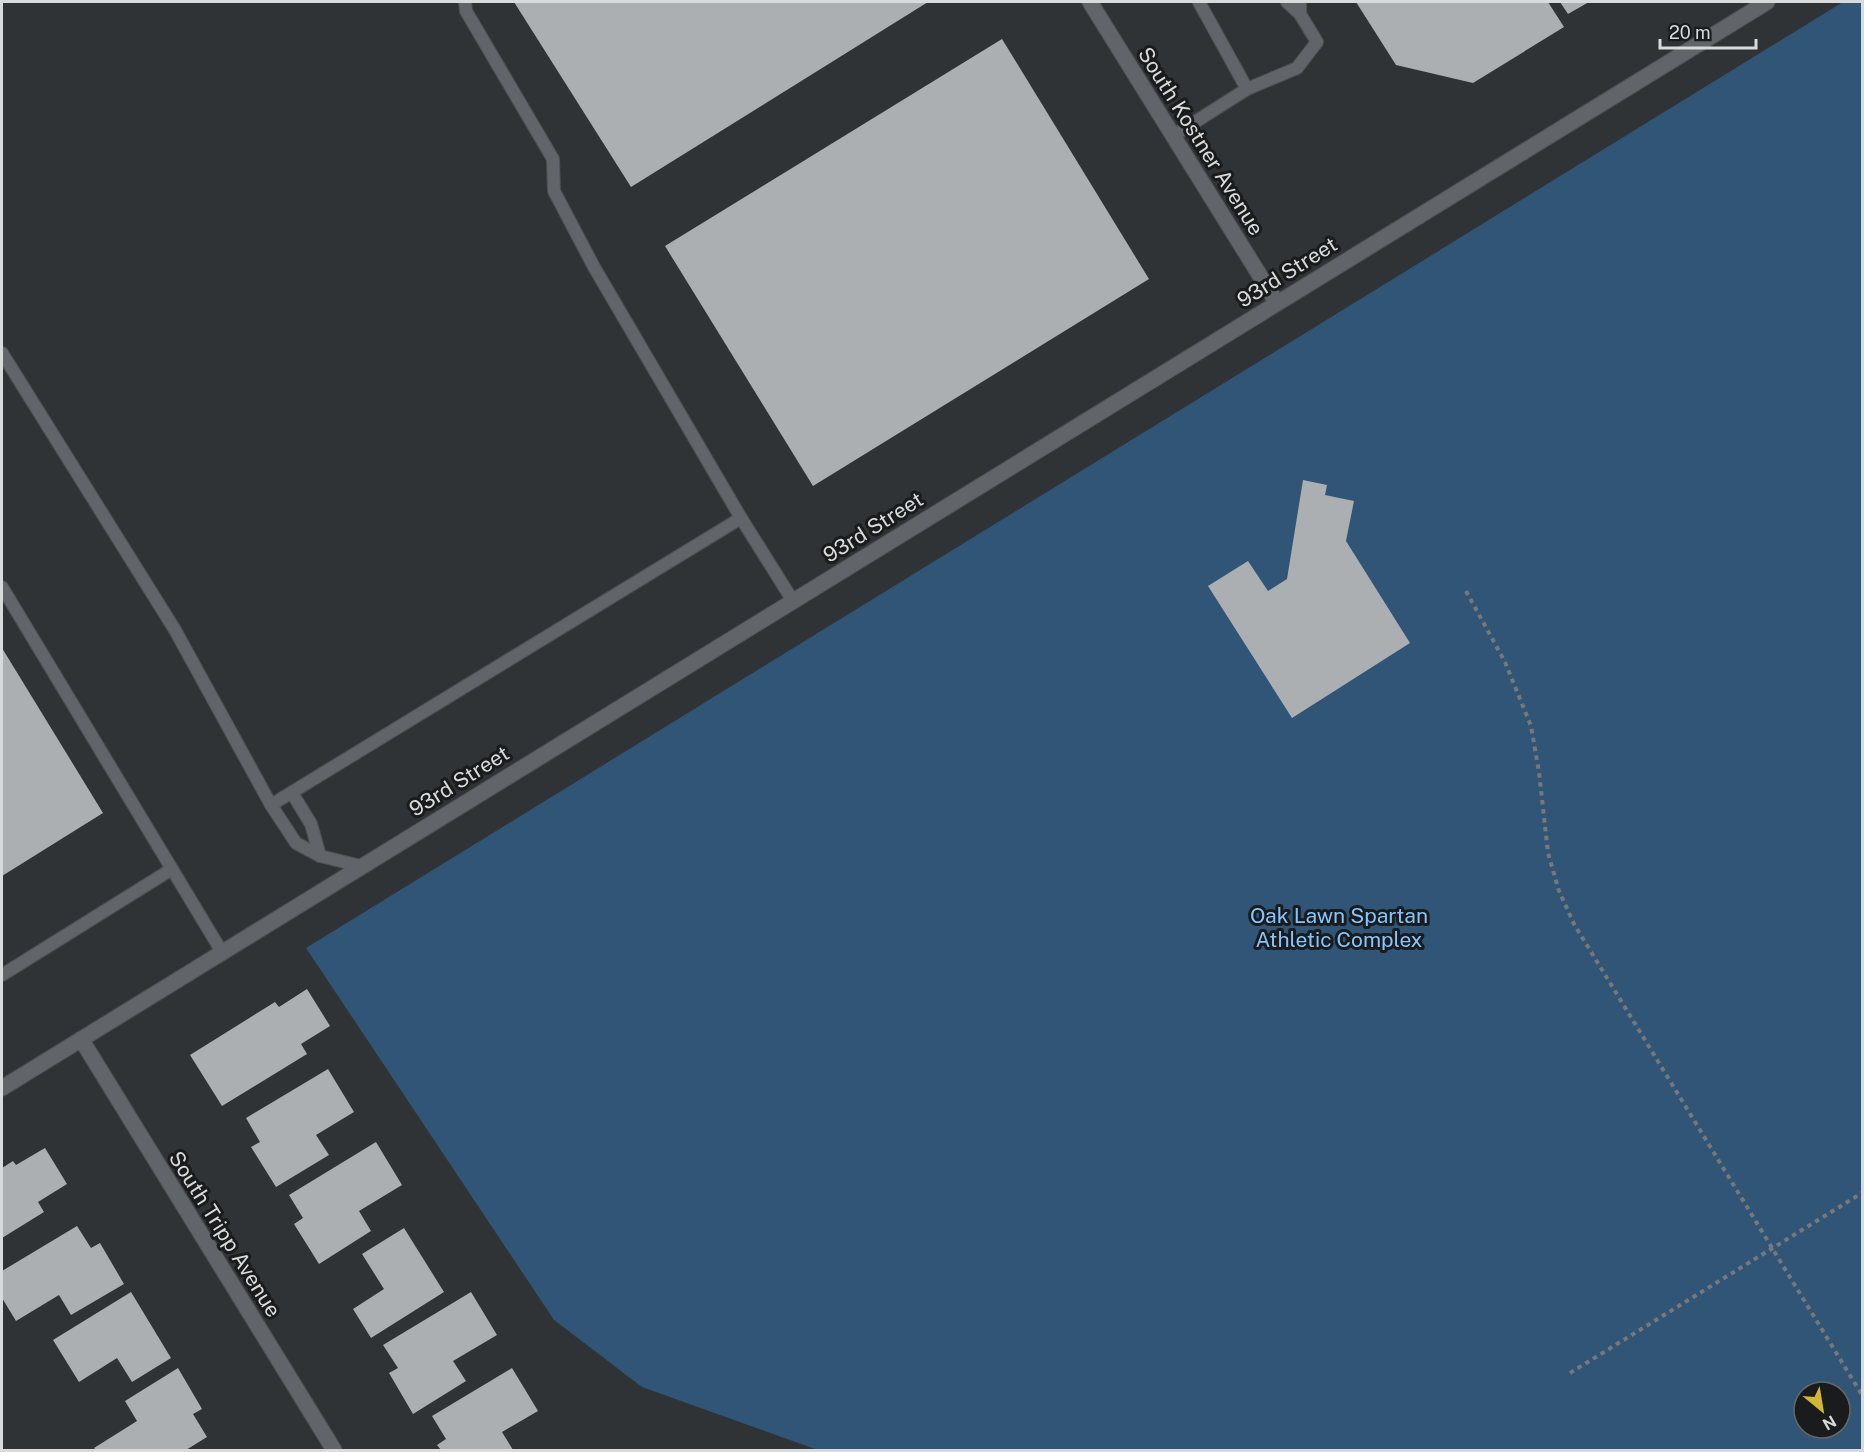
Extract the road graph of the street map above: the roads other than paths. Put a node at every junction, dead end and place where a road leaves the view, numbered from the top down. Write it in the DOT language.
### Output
graph roads {
  1 [pos="465,2"];
  2 [pos="1090,2"];
  3 [pos="1199,2"];
  4 [pos="1287,2"];
  5 [pos="1767,2"];
  6 [pos="1300,8"];
  7 [pos="1247,89"];
  8 [pos="1173,136"];
  9 [pos="1277,303"];
  10 [pos="2,353"];
  11 [pos="741,518"];
  12 [pos="2,587"];
  13 [pos="793,601"];
  14 [pos="292,793"];
  15 [pos="271,805"];
  16 [pos="320,856"];
  17 [pos="361,866"];
  18 [pos="172,869"];
  19 [pos="222,952"];
  20 [pos="2,975"];
  21 [pos="81,1039"];
  22 [pos="2,1088"];
  23 [pos="334,1450"];
  1 -- 11 [label="lane"];
  2 -- 8 [label="street, South Kostner Avenue"];
  3 -- 7 [label="lane"];
  4 -- 6 [label="lane"];
  5 -- 9 [label="street, 93rd Street"];
  6 -- 7 [label="lane"];
  7 -- 8 [label="lane"];
  8 -- 9 [label="street, South Kostner Avenue"];
  9 -- 13 [label="street, 93rd Street"];
  10 -- 15 [label="lane"];
  11 -- 13 [label="lane"];
  11 -- 14 [label="lane"];
  12 -- 18 [label="lane"];
  13 -- 17 [label="street, 93rd Street"];
  14 -- 15 [label="lane"];
  14 -- 16 [label="lane"];
  15 -- 16 [label="lane"];
  16 -- 17 [label="lane"];
  17 -- 19 [label="street, 93rd Street"];
  18 -- 19 [label="lane"];
  18 -- 20 [label="lane"];
  19 -- 21 [label="street, 93rd Street"];
  21 -- 22 [label="street, 93rd Street"];
  21 -- 23 [label="street, South Tripp Avenue"];
}
